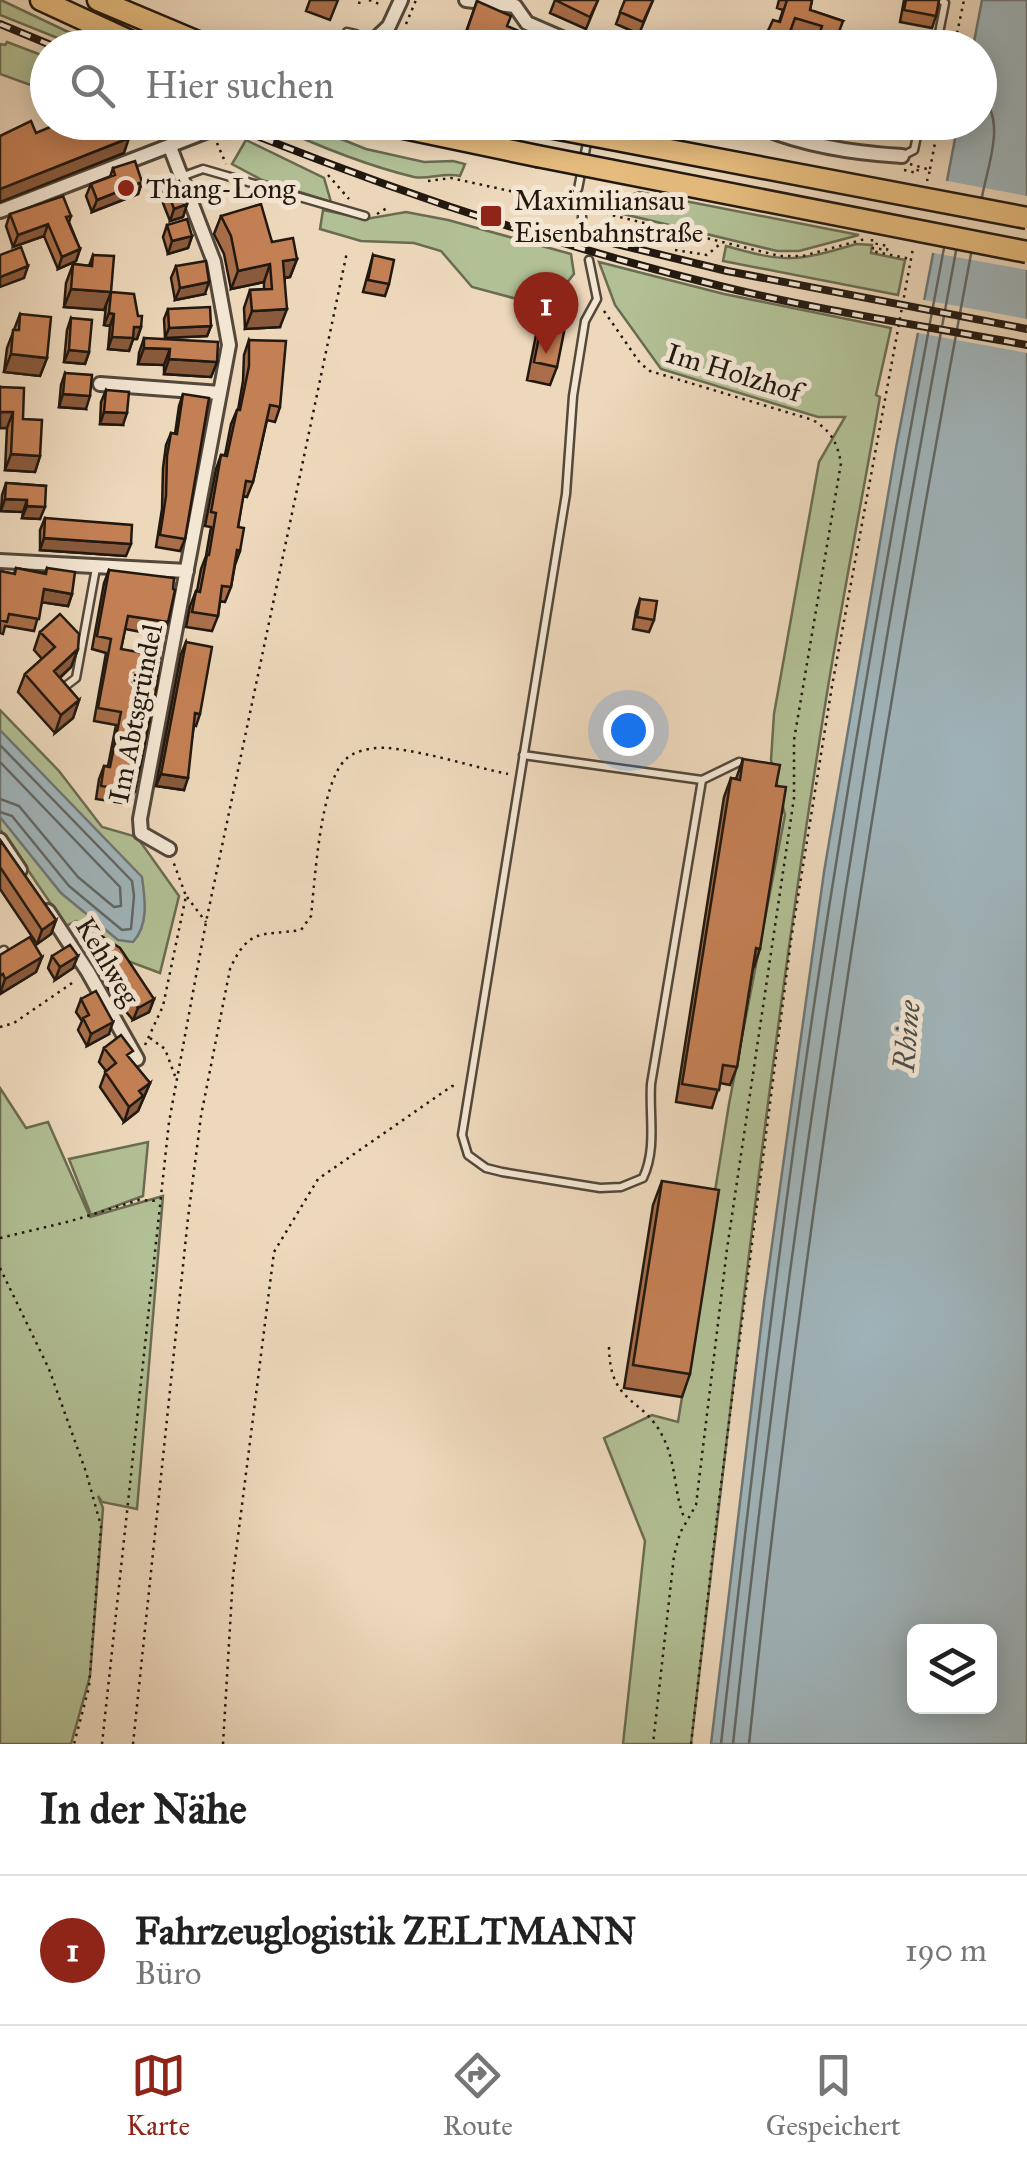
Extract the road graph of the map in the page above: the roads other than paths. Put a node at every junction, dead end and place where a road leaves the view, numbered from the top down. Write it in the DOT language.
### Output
graph roads {
  1 [pos="41,0"];
  2 [pos="98,0"];
  3 [pos="401,0"];
  4 [pos="466,0"];
  5 [pos="941,0"];
  6 [pos="520,3"];
  7 [pos="105,30"];
  8 [pos="169,30"];
  9 [pos="385,30"];
  10 [pos="543,30"];
  11 [pos="940,30"];
  12 [pos="187,140"];
  13 [pos="461,140"];
  14 [pos="587,140"];
  15 [pos="618,140"];
  16 [pos="808,140"];
  17 [pos="916,140"];
  18 [pos="170,147"];
  19 [pos="902,156"];
  20 [pos="181,177"];
  21 [pos="578,188"];
  22 [pos="0,210"];
  23 [pos="365,216"];
  24 [pos="1027,218"];
  25 [pos="1027,252"];
  26 [pos="589,260"];
  27 [pos="100,384"];
  28 [pos="220,393"];
  29 [pos="0,561"];
  30 [pos="97,565"];
  31 [pos="187,571"];
  32 [pos="62,688"];
  33 [pos="523,754"];
  34 [pos="739,762"];
  35 [pos="702,780"];
  36 [pos="0,840"];
  37 [pos="168,849"];
  38 [pos="137,1059"];
  1 -- 7 [label="highway"];
  2 -- 8 [label="highway"];
  3 -- 9 [label="street"];
  4 -- 6 [label="street"];
  5 -- 11 [label="lane"];
  6 -- 10 [label="street"];
  12 -- 18 [label="street"];
  13 -- 25 [label="highway, bridge"];
  14 -- 21 [label="lane"];
  15 -- 24 [label="highway, bridge"];
  16 -- 19 [label="street"];
  17 -- 19 [label="lane"];
  18 -- 20 [label="street"];
  18 -- 22 [label="street"];
  20 -- 23 [label="lane"];
  20 -- 28 [label="street"];
  26 -- 33 [label="lane"];
  27 -- 28 [label="street"];
  28 -- 31 [label="street"];
  29 -- 30 [label="street"];
  30 -- 31 [label="street"];
  30 -- 32 [label="lane"];
  31 -- 37 [label="street, Im Abtsgründel"];
  33 -- 35 [label="lane"];
  33 -- 35 [label="lane"];
  34 -- 35 [label="lane"];
  36 -- 38 [label="street, Kehlweg"];
}
